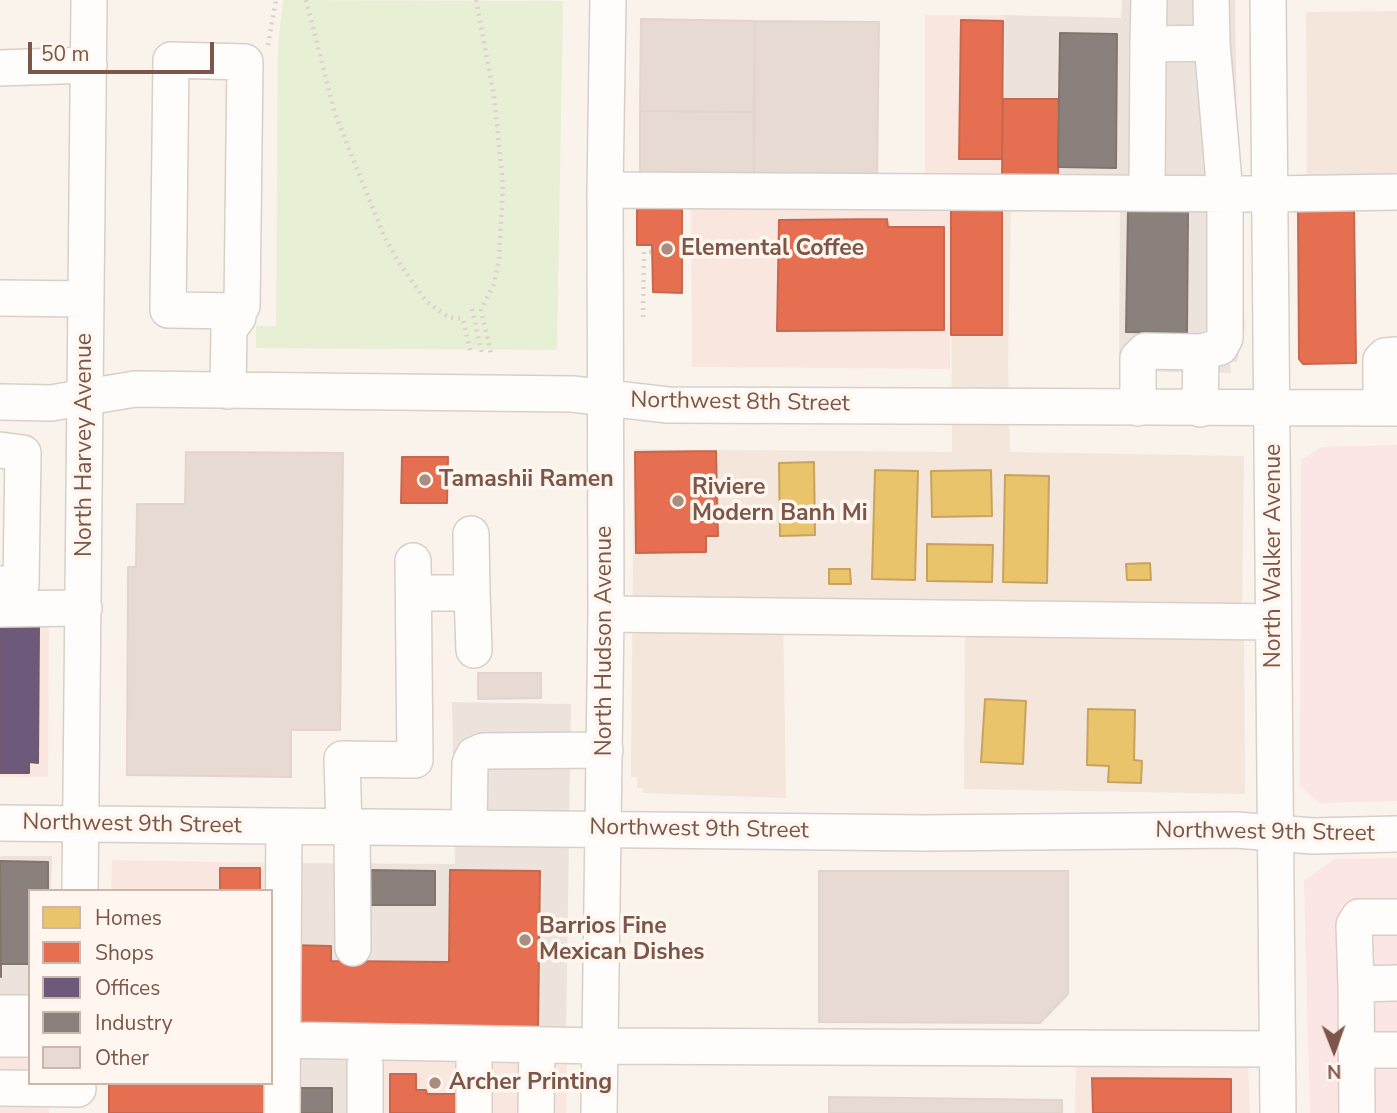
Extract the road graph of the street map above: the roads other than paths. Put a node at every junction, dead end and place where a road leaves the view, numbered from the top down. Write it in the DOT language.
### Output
graph roads {
  1 [pos="89,0"];
  2 [pos="608,0"];
  3 [pos="1149,0"];
  4 [pos="1211,0"];
  5 [pos="1268,0"];
  6 [pos="1212,43"];
  7 [pos="1148,44"];
  8 [pos="89,65"];
  9 [pos="0,68"];
  10 [pos="605,190"];
  11 [pos="1397,192"];
  12 [pos="1147,194"];
  13 [pos="1225,194"];
  14 [pos="1271,194"];
  15 [pos="0,298"];
  16 [pos="86,299"];
  17 [pos="238,314"];
  18 [pos="1201,352"];
  19 [pos="1397,355"];
  20 [pos="237,391"];
  21 [pos="85,397"];
  22 [pos="606,399"];
  23 [pos="12,402"];
  24 [pos="1138,408"];
  25 [pos="1389,408"];
  26 [pos="1200,409"];
  27 [pos="1274,409"];
  28 [pos="11,452"];
  29 [pos="471,534"];
  30 [pos="0,584"];
  31 [pos="472,593"];
  32 [pos="0,608"];
  33 [pos="84,608"];
  34 [pos="606,614"];
  35 [pos="1273,622"];
  36 [pos="474,650"];
  37 [pos="605,750"];
  38 [pos="0,823"];
  39 [pos="80,824"];
  40 [pos="284,827"];
  41 [pos="348,827"];
  42 [pos="469,828"];
  43 [pos="604,828"];
  44 [pos="1275,833"];
  45 [pos="1397,834"];
  46 [pos="80,889"];
  47 [pos="1397,916"];
  48 [pos="353,948"];
  49 [pos="1397,983"];
  50 [pos="1356,985"];
  51 [pos="0,1013"];
  52 [pos="28,1013"];
  53 [pos="0,1039"];
  54 [pos="28,1039"];
  55 [pos="283,1040"];
  56 [pos="474,1044"];
  57 [pos="537,1045"];
  58 [pos="601,1046"];
  59 [pos="1276,1049"];
  60 [pos="1356,1050"];
  61 [pos="1397,1050"];
  62 [pos="365,1065"];
  63 [pos="0,1088"];
  64 [pos="78,1095"];
  65 [pos="282,1113"];
  66 [pos="365,1113"];
  67 [pos="474,1113"];
  68 [pos="536,1113"];
  69 [pos="599,1113"];
  70 [pos="1278,1113"];
  71 [pos="1357,1113"];
  1 -- 8 [label="street, North Harvey Avenue"];
  2 -- 10 [label="street, North Hudson Avenue"];
  3 -- 7 [label="street"];
  4 -- 6 [label="street"];
  5 -- 14 [label="street, North Walker Avenue"];
  6 -- 7 [label="street"];
  6 -- 13 [label="street"];
  7 -- 12 [label="street"];
  8 -- 9 [label="street"];
  8 -- 16 [label="street, North Harvey Avenue"];
  10 -- 12 [label="street"];
  10 -- 22 [label="street, North Hudson Avenue"];
  11 -- 14 [label="street"];
  12 -- 13 [label="street"];
  13 -- 14 [label="street"];
  13 -- 18 [label="street"];
  14 -- 27 [label="street, North Walker Avenue"];
  15 -- 16 [label="street"];
  16 -- 21 [label="street, North Harvey Avenue"];
  17 -- 17 [label="street"];
  17 -- 20 [label="street"];
  18 -- 24 [label="street"];
  18 -- 26 [label="street"];
  19 -- 25 [label="street"];
  20 -- 21 [label="street, Northwest 8th Street"];
  20 -- 22 [label="street, Northwest 8th Street"];
  21 -- 23 [label="street, Northwest 8th Street"];
  21 -- 33 [label="street, North Harvey Avenue"];
  22 -- 24 [label="street, Northwest 8th Street"];
  22 -- 34 [label="street, North Hudson Avenue"];
  23 -- 28 [label="street"];
  24 -- 26 [label="street, Northwest 8th Street"];
  25 -- 27 [label="street, Northwest 8th Street"];
  26 -- 27 [label="street, Northwest 8th Street"];
  27 -- 35 [label="street, North Walker Avenue"];
  28 -- 30 [label="street"];
  29 -- 31 [label="street"];
  31 -- 36 [label="street"];
  31 -- 41 [label="street"];
  32 -- 33 [label="street"];
  33 -- 39 [label="street, North Harvey Avenue"];
  34 -- 35 [label="street"];
  34 -- 37 [label="street, North Hudson Avenue"];
  35 -- 44 [label="street, North Walker Avenue"];
  37 -- 42 [label="street"];
  37 -- 43 [label="street, North Hudson Avenue"];
  38 -- 39 [label="street, Northwest 9th Street"];
  39 -- 40 [label="street, Northwest 9th Street"];
  39 -- 46 [label="street, North Harvey Avenue"];
  40 -- 41 [label="street, Northwest 9th Street"];
  40 -- 55 [label="street"];
  41 -- 42 [label="street, Northwest 9th Street"];
  41 -- 48 [label="street"];
  42 -- 43 [label="street, Northwest 9th Street"];
  43 -- 44 [label="street, Northwest 9th Street"];
  43 -- 58 [label="street, North Hudson Avenue"];
  44 -- 45 [label="street, Northwest 9th Street"];
  44 -- 59 [label="street, North Walker Avenue"];
  47 -- 50 [label="street"];
  49 -- 50 [label="street"];
  50 -- 60 [label="street"];
  51 -- 52 [label="street"];
  53 -- 54 [label="street"];
  55 -- 56 [label="street"];
  55 -- 65 [label="street"];
  56 -- 57 [label="street"];
  56 -- 67 [label="street"];
  57 -- 58 [label="street"];
  57 -- 68 [label="street"];
  58 -- 59 [label="street"];
  58 -- 69 [label="street, North Hudson Avenue"];
  59 -- 70 [label="street, North Walker Avenue"];
  60 -- 61 [label="street"];
  60 -- 71 [label="street"];
  62 -- 66 [label="street"];
  63 -- 64 [label="street"];
}
